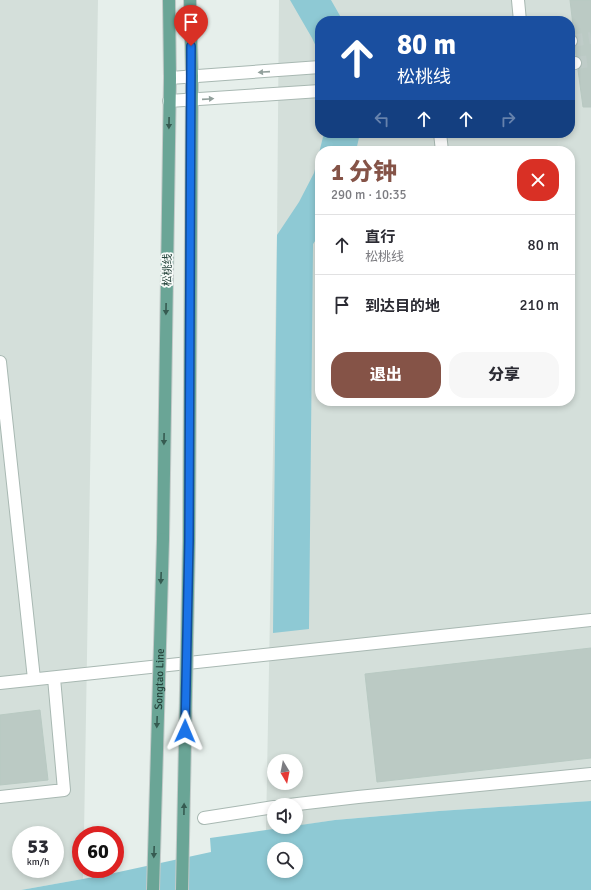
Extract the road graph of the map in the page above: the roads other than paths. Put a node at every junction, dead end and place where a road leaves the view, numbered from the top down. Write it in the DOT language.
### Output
graph roads {
  1 [pos="169,0"];
  2 [pos="190,0"];
  3 [pos="518,0"];
  4 [pos="520,16"];
  5 [pos="315,68"];
  6 [pos="192,76"];
  7 [pos="170,78"];
  8 [pos="315,91"];
  9 [pos="191,100"];
  10 [pos="169,101"];
  11 [pos="0,362"];
  12 [pos="163,540"];
  13 [pos="591,620"];
  14 [pos="54,678"];
  15 [pos="34,679"];
  16 [pos="0,683"];
  17 [pos="591,774"];
  18 [pos="0,797"];
  19 [pos="303,804"];
  20 [pos="267,808"];
  21 [pos="204,818"];
  22 [pos="153,890"];
  23 [pos="182,890"];
  1 -- 7 [label="main road, 松桃线"];
  2 -- 6 [label="main road, 松桃线"];
  3 -- 4 [label="lane"];
  5 -- 6 [label="lane, one-way"];
  6 -- 7 [label="lane"];
  6 -- 9 [label="main road, 松桃线"];
  7 -- 10 [label="main road, 松桃线"];
  9 -- 8 [label="lane, one-way"];
  9 -- 10 [label="lane"];
  23 -- 9 [label="main road, 松桃线, one-way, bridge"];
  10 -- 12 [label="main road, 松桃线, one-way"];
  11 -- 15 [label="lane"];
  12 -- 22 [label="main road, Songtao Line, one-way, bridge"];
  13 -- 14 [label="lane"];
  14 -- 15 [label="lane"];
  14 -- 18 [label="lane"];
  15 -- 16 [label="lane"];
  17 -- 19 [label="lane"];
  20 -- 21 [label="lane"];
}
